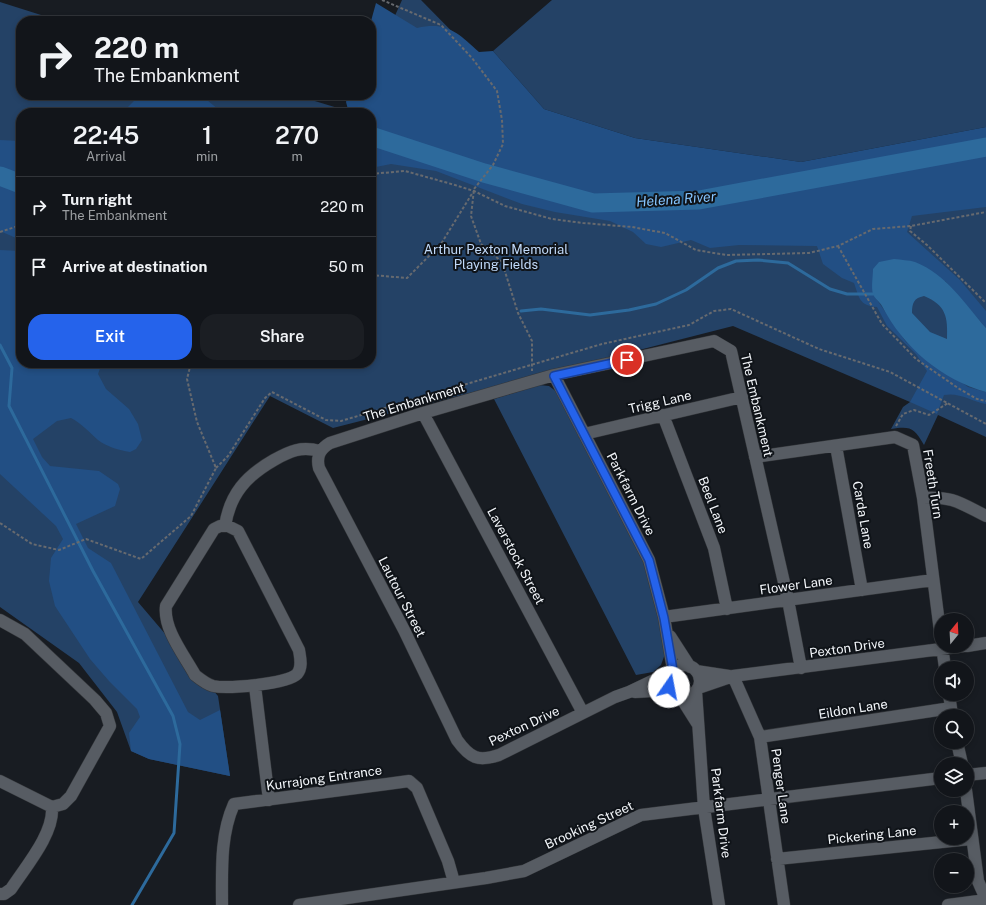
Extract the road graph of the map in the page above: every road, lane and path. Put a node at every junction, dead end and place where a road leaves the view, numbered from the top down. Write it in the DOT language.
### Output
graph roads {
  1 [pos="382,0"];
  2 [pos="376,174"];
  3 [pos="474,191"];
  4 [pos="986,212"];
  5 [pos="911,226"];
  6 [pos="16,227"];
  7 [pos="0,232"];
  8 [pos="838,246"];
  9 [pos="376,275"];
  10 [pos="986,303"];
  11 [pos="189,368"];
  12 [pos="554,376"];
  13 [pos="533,382"];
  14 [pos="742,397"];
  15 [pos="986,401"];
  16 [pos="948,403"];
  17 [pos="424,413"];
  18 [pos="662,415"];
  19 [pos="584,434"];
  20 [pos="895,437"];
  21 [pos="836,446"];
  22 [pos="320,451"];
  23 [pos="755,457"];
  24 [pos="923,498"];
  25 [pos="986,516"];
  26 [pos="0,523"];
  27 [pos="225,526"];
  28 [pos="933,580"];
  29 [pos="862,590"];
  30 [pos="788,600"];
  31 [pos="727,609"];
  32 [pos="938,613"];
  33 [pos="664,618"];
  34 [pos="0,620"];
  35 [pos="667,632"];
  36 [pos="986,643"];
  37 [pos="934,645"];
  38 [pos="974,645"];
  39 [pos="801,668"];
  40 [pos="693,669"];
  41 [pos="672,671"];
  42 [pos="733,676"];
  43 [pos="255,686"];
  44 [pos="697,690"];
  45 [pos="630,692"];
  46 [pos="675,693"];
  47 [pos="584,713"];
  48 [pos="934,714"];
  49 [pos="698,724"];
  50 [pos="760,737"];
  51 [pos="457,740"];
  52 [pos="986,773"];
  53 [pos="974,774"];
  54 [pos="934,779"];
  55 [pos="0,781"];
  56 [pos="269,800"];
  57 [pos="768,800"];
  58 [pos="52,807"];
  59 [pos="704,808"];
  60 [pos="934,843"];
  61 [pos="972,845"];
  62 [pos="777,859"];
  63 [pos="978,881"];
  64 [pos="454,882"];
  65 [pos="0,894"];
  66 [pos="986,899"];
  67 [pos="973,902"];
  68 [pos="222,905"];
  69 [pos="299,905"];
  70 [pos="719,905"];
  71 [pos="784,905"];
  72 [pos="948,905"];
  1 -- 3 [label="path"];
  2 -- 3 [label="path"];
  3 -- 8 [label="path"];
  3 -- 9 [label="path"];
  3 -- 13 [label="path"];
  4 -- 5 [label="path"];
  5 -- 8 [label="path"];
  5 -- 10 [label="path"];
  6 -- 7 [label="path"];
  8 -- 15 [label="path"];
  11 -- 26 [label="path"];
  12 -- 13 [label="street, The Embankment"];
  12 -- 14 [label="street, The Embankment"];
  12 -- 19 [label="street, Parkfarm Drive"];
  13 -- 17 [label="street, The Embankment"];
  14 -- 18 [label="street, Trigg Lane"];
  14 -- 23 [label="street, The Embankment"];
  16 -- 20 [label="path"];
  17 -- 22 [label="street, The Embankment"];
  17 -- 47 [label="street, Laverstock Street"];
  18 -- 19 [label="street, Trigg Lane"];
  18 -- 31 [label="street, Beel Lane"];
  19 -- 33 [label="street, Parkfarm Drive"];
  20 -- 21 [label="street"];
  20 -- 24 [label="street, Freeth Turn"];
  21 -- 23 [label="street"];
  21 -- 29 [label="street, Carda Lane"];
  22 -- 27 [label="street"];
  22 -- 51 [label="street, Lautour Street"];
  23 -- 30 [label="street, The Embankment"];
  24 -- 25 [label="street"];
  24 -- 28 [label="street, Freeth Turn"];
  27 -- 43 [label="street"];
  27 -- 43 [label="street"];
  28 -- 29 [label="street, Flower Lane"];
  28 -- 32 [label="street, Freeth Turn"];
  29 -- 30 [label="street, Flower Lane"];
  30 -- 31 [label="street, Flower Lane"];
  30 -- 39 [label="street, The Embankment"];
  31 -- 33 [label="street, Flower Lane"];
  33 -- 35 [label="street, Parkfarm Drive"];
  34 -- 58 [label="street"];
  35 -- 40 [label="street, Parkfarm Drive"];
  35 -- 41 [label="street, Parkfarm Drive"];
  36 -- 38 [label="street, Pexton Drive"];
  37 -- 39 [label="street, Pexton Drive"];
  39 -- 42 [label="street, Pexton Drive"];
  40 -- 41 [label="street"];
  40 -- 42 [label="street, Pexton Drive"];
  40 -- 44 [label="street, Parkfarm Drive"];
  41 -- 45 [label="street, Pexton Drive"];
  41 -- 46 [label="street, Parkfarm Drive"];
  42 -- 44 [label="street, Pexton Drive"];
  42 -- 50 [label="street, Penger Lane"];
  43 -- 56 [label="street"];
  44 -- 46 [label="street"];
  44 -- 49 [label="street, Parkfarm Drive"];
  45 -- 46 [label="street, Pexton Drive"];
  45 -- 47 [label="street, Pexton Drive"];
  46 -- 49 [label="street, Parkfarm Drive"];
  47 -- 51 [label="street, Pexton Drive"];
  48 -- 50 [label="street, Eildon Lane"];
  49 -- 59 [label="street, Parkfarm Drive"];
  50 -- 57 [label="street, Penger Lane"];
  52 -- 53 [label="street"];
  54 -- 57 [label="street, Brooking Street"];
  55 -- 58 [label="street"];
  56 -- 64 [label="street, Kurrajong Entrance"];
  56 -- 68 [label="street, Kurrajong Entrance"];
  57 -- 59 [label="street, Brooking Street"];
  57 -- 62 [label="street, Penger Lane"];
  58 -- 65 [label="street"];
  59 -- 64 [label="street, Brooking Street"];
  59 -- 70 [label="street, Parkfarm Drive"];
  60 -- 62 [label="street, Pickering Lane"];
  61 -- 63 [label="street"];
  62 -- 71 [label="street, Penger Lane"];
  63 -- 66 [label="street"];
  63 -- 67 [label="street"];
  64 -- 69 [label="street, Brooking Street"];
  66 -- 67 [label="street"];
  67 -- 72 [label="street"];
}
